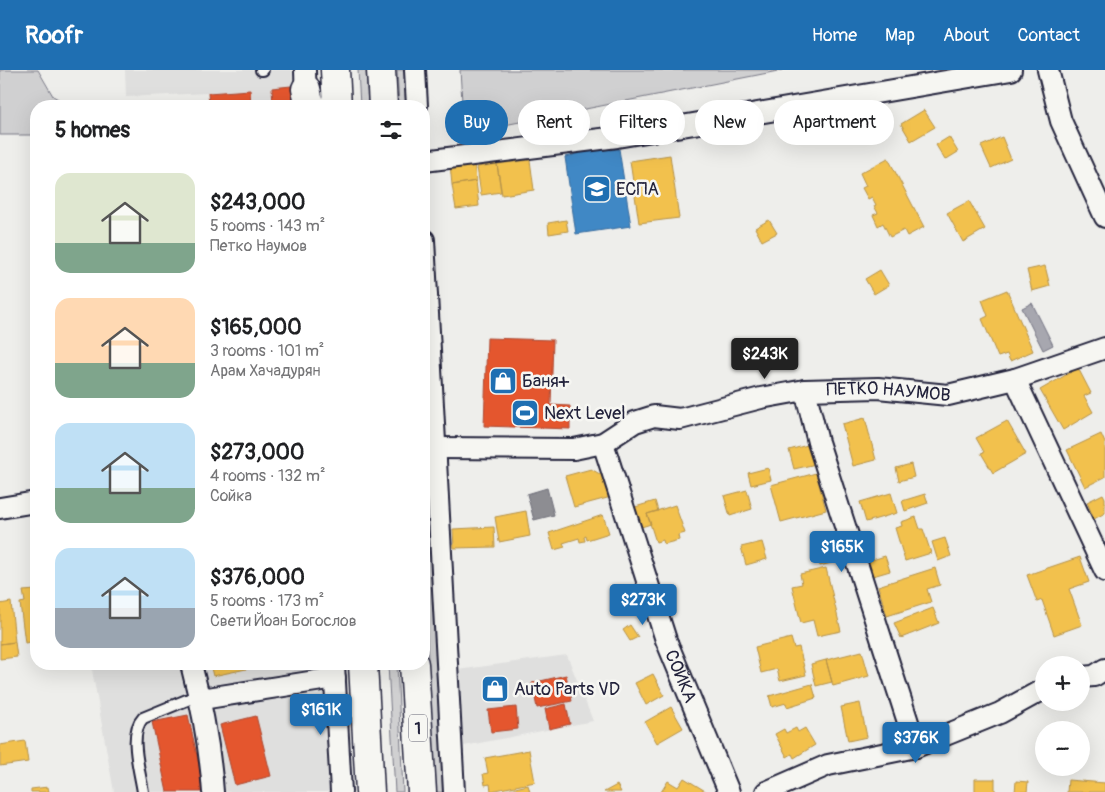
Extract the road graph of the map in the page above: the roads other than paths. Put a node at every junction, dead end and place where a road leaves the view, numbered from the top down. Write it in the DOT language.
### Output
graph roads {
  1 [pos="335,70"];
  2 [pos="381,70"];
  3 [pos="415,70"];
  4 [pos="1011,70"];
  5 [pos="1048,70"];
  6 [pos="337,100"];
  7 [pos="383,100"];
  8 [pos="417,100"];
  9 [pos="430,161"];
  10 [pos="1105,217"];
  11 [pos="1105,348"];
  12 [pos="430,365"];
  13 [pos="1015,379"];
  14 [pos="805,390"];
  15 [pos="603,443"];
  16 [pos="434,448"];
  17 [pos="30,503"];
  18 [pos="0,508"];
  19 [pos="1105,570"];
  20 [pos="193,670"];
  21 [pos="363,670"];
  22 [pos="414,670"];
  23 [pos="334,671"];
  24 [pos="1035,694"];
  25 [pos="199,695"];
  26 [pos="916,746"];
  27 [pos="143,792"];
  28 [pos="214,792"];
  29 [pos="342,792"];
  30 [pos="370,792"];
  31 [pos="422,792"];
  32 [pos="454,792"];
  33 [pos="729,792"];
  34 [pos="768,792"];
  1 -- 6 [label="highway"];
  2 -- 7 [label="highway"];
  3 -- 8 [label="street"];
  4 -- 9 [label="street"];
  5 -- 10 [label="street"];
  11 -- 13 [label="street, ПЕТКО НАУМОВ"];
  12 -- 16 [label="street"];
  13 -- 14 [label="street, ПЕТКО НАУМОВ"];
  13 -- 19 [label="street"];
  14 -- 15 [label="street, ПЕТКО НАУМОВ"];
  14 -- 26 [label="street"];
  15 -- 16 [label="street, ПЕТКО НАУМОВ"];
  15 -- 33 [label="street, СОЙКА"];
  16 -- 32 [label="street"];
  17 -- 18 [label="street"];
  20 -- 25 [label="street"];
  21 -- 30 [label="highway"];
  22 -- 31 [label="highway, 1"];
  23 -- 25 [label="street"];
  23 -- 29 [label="street"];
  24 -- 26 [label="street"];
  25 -- 27 [label="lane"];
  25 -- 28 [label="street"];
  26 -- 34 [label="street"];
}
